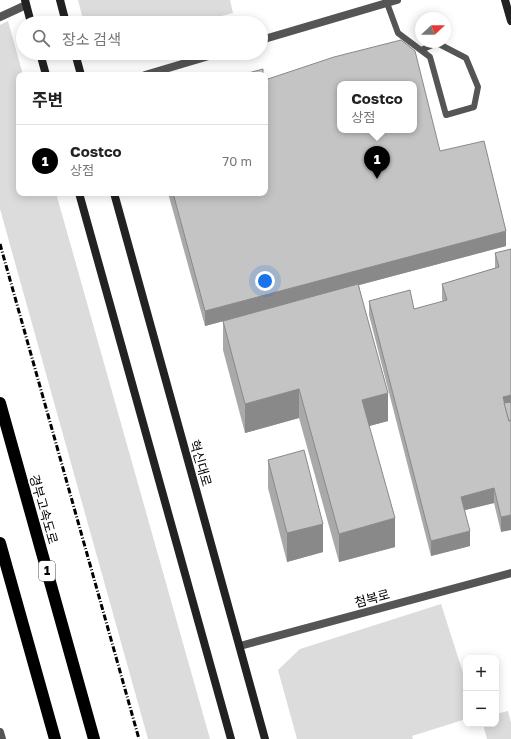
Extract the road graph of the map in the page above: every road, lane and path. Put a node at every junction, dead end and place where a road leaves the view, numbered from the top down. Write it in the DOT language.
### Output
graph roads {
  1 [pos="60,0"];
  2 [pos="397,0"];
  3 [pos="505,0"];
  4 [pos="26,2"];
  5 [pos="387,3"];
  6 [pos="0,16"];
  7 [pos="29,16"];
  8 [pos="64,16"];
  9 [pos="511,22"];
  10 [pos="268,38"];
  11 [pos="421,50"];
  12 [pos="42,60"];
  13 [pos="77,60"];
  14 [pos="195,60"];
  15 [pos="45,72"];
  16 [pos="80,72"];
  17 [pos="155,72"];
  18 [pos="80,196"];
  19 [pos="115,196"];
  20 [pos="0,402"];
  21 [pos="0,543"];
  22 [pos="511,573"];
  23 [pos="240,646"];
  24 [pos="0,732"];
  25 [pos="2,739"];
  26 [pos="55,739"];
  27 [pos="94,739"];
  28 [pos="231,739"];
  29 [pos="265,739"];
  1 -- 8 [label="main road"];
  2 -- 5 [label="street"];
  3 -- 9 [label="main road"];
  4 -- 6 [label="street"];
  4 -- 7 [label="main road"];
  5 -- 10 [label="street"];
  5 -- 11 [label="lane"];
  11 -- 11 [label="lane"];
  12 -- 15 [label="main road"];
  13 -- 16 [label="main road"];
  14 -- 17 [label="street"];
  18 -- 28 [label="main road"];
  19 -- 23 [label="main road, 혁신대로"];
  20 -- 27 [label="highway, 경부고속도로 / 1"];
  21 -- 26 [label="highway"];
  22 -- 23 [label="street, 첨복로"];
  23 -- 29 [label="main road, 혁신대로"];
  24 -- 25 [label="street"];
}
